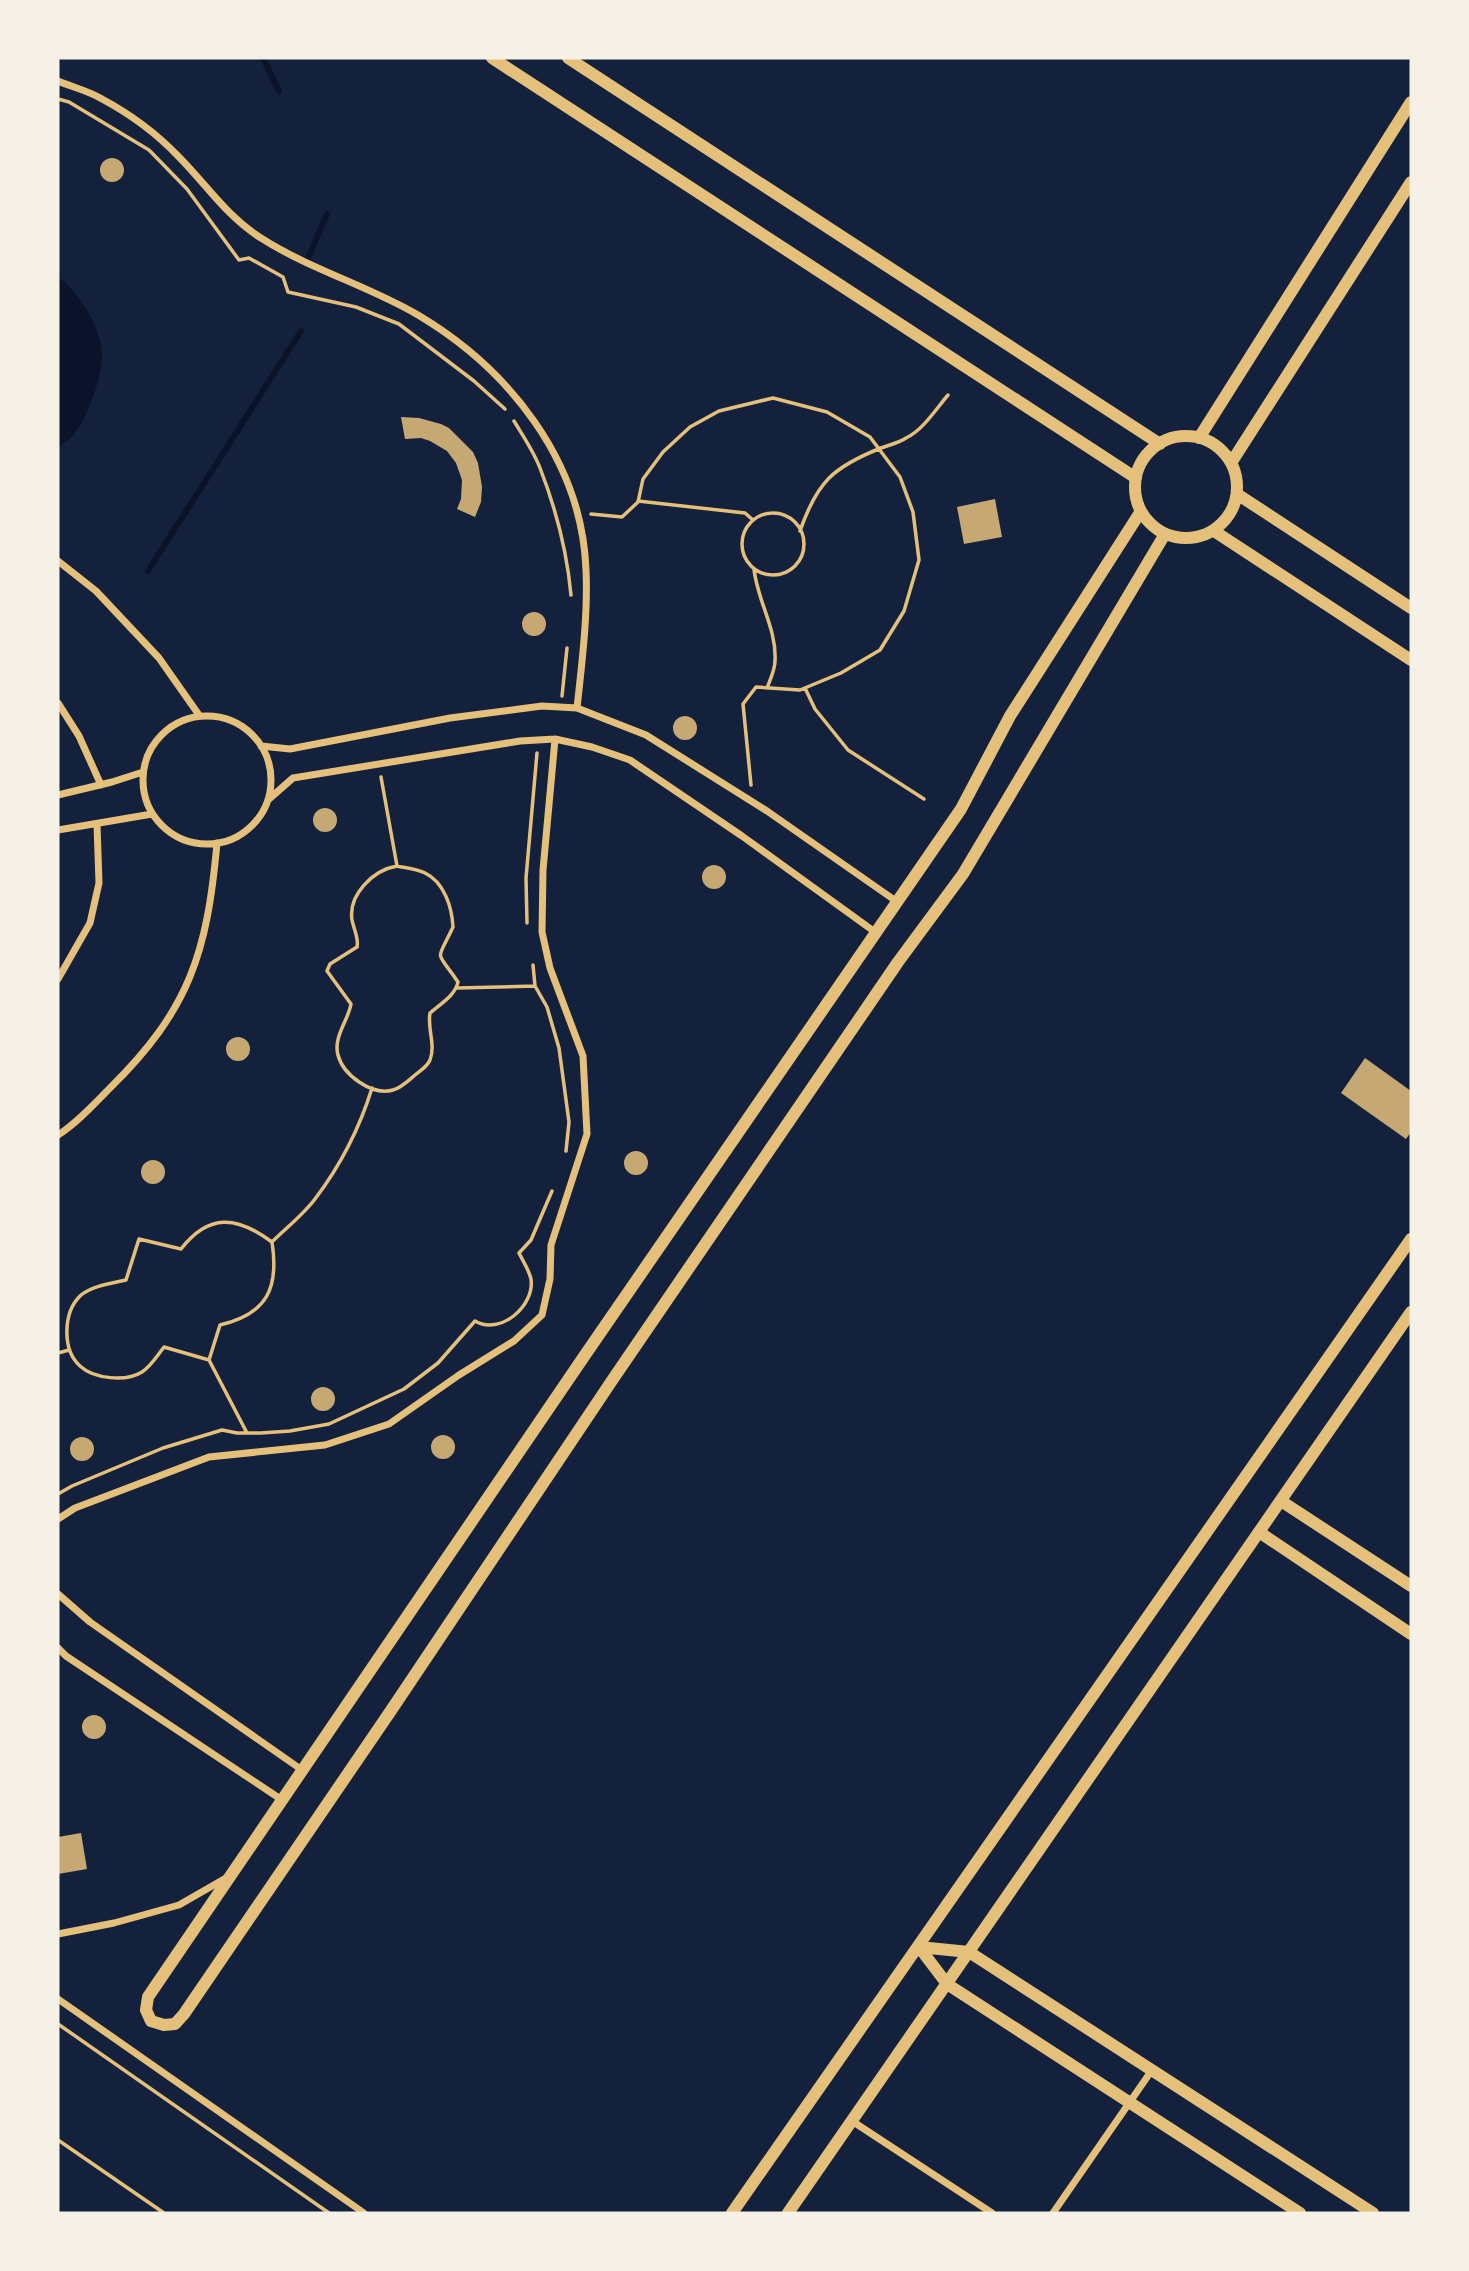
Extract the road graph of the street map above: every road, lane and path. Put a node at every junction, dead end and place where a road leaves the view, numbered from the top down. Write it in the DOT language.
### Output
graph roads {
  1 [pos="492,58"];
  2 [pos="568,58"];
  3 [pos="58,81"];
  4 [pos="58,99"];
  5 [pos="1411,102"];
  6 [pos="1411,182"];
  7 [pos="948,395"];
  8 [pos="1199,438"];
  9 [pos="1160,444"];
  10 [pos="878,449"];
  11 [pos="1231,463"];
  12 [pos="1136,478"];
  13 [pos="1237,494"];
  14 [pos="638,501"];
  15 [pos="577,508"];
  16 [pos="1141,511"];
  17 [pos="753,520"];
  18 [pos="800,531"];
  19 [pos="1214,531"];
  20 [pos="1165,534"];
  21 [pos="58,561"];
  22 [pos="754,569"];
  23 [pos="571,597"];
  24 [pos="1411,608"];
  25 [pos="568,645"];
  26 [pos="1411,660"];
  27 [pos="805,688"];
  28 [pos="767,689"];
  29 [pos="58,703"];
  30 [pos="561,707"];
  31 [pos="577,708"];
  32 [pos="199,715"];
  33 [pos="555,739"];
  34 [pos="538,740"];
  35 [pos="261,746"];
  36 [pos="379,764"];
  37 [pos="142,772"];
  38 [pos="101,785"];
  39 [pos="58,795"];
  40 [pos="269,799"];
  41 [pos="924,799"];
  42 [pos="752,803"];
  43 [pos="152,814"];
  44 [pos="97,824"];
  45 [pos="58,830"];
  46 [pos="216,843"];
  47 [pos="397,866"];
  48 [pos="896,901"];
  49 [pos="875,932"];
  50 [pos="528,935"];
  51 [pos="532,960"];
  52 [pos="58,979"];
  53 [pos="535,986"];
  54 [pos="457,988"];
  55 [pos="372,1088"];
  56 [pos="58,1135"];
  57 [pos="565,1154"];
  58 [pos="552,1190"];
  59 [pos="1411,1239"];
  60 [pos="272,1241"];
  61 [pos="1411,1312"];
  62 [pos="69,1350"];
  63 [pos="58,1353"];
  64 [pos="209,1360"];
  65 [pos="247,1433"];
  66 [pos="58,1494"];
  67 [pos="1281,1501"];
  68 [pos="58,1519"];
  69 [pos="1259,1532"];
  70 [pos="1411,1586"];
  71 [pos="58,1594"];
  72 [pos="1411,1634"];
  73 [pos="58,1648"];
  74 [pos="302,1770"];
  75 [pos="282,1800"];
  76 [pos="230,1876"];
  77 [pos="58,1934"];
  78 [pos="919,1947"];
  79 [pos="969,1952"];
  80 [pos="947,1984"];
  81 [pos="58,1999"];
  82 [pos="59,2027"];
  83 [pos="1152,2070"];
  84 [pos="1129,2103"];
  85 [pos="852,2121"];
  86 [pos="58,2140"];
  87 [pos="164,2213"];
  88 [pos="329,2213"];
  89 [pos="364,2213"];
  90 [pos="732,2213"];
  91 [pos="788,2213"];
  92 [pos="992,2213"];
  93 [pos="1053,2213"];
  94 [pos="1300,2213"];
  95 [pos="1373,2213"];
  1 -- 12 [label="street"];
  2 -- 9 [label="street"];
  3 -- 15 [label="street"];
  4 -- 23 [label="path"];
  5 -- 8 [label="street"];
  6 -- 11 [label="street"];
  7 -- 10 [label="path"];
  8 -- 9 [label="street"];
  8 -- 11 [label="street"];
  9 -- 12 [label="street"];
  10 -- 14 [label="path"];
  10 -- 18 [label="path"];
  10 -- 27 [label="path"];
  11 -- 13 [label="street"];
  12 -- 16 [label="street"];
  13 -- 19 [label="street"];
  13 -- 24 [label="street"];
  14 -- 15 [label="path"];
  14 -- 17 [label="path"];
  15 -- 31 [label="street"];
  16 -- 20 [label="street"];
  16 -- 48 [label="street"];
  17 -- 18 [label="path"];
  17 -- 22 [label="path"];
  18 -- 22 [label="path"];
  19 -- 20 [label="street"];
  19 -- 26 [label="street"];
  20 -- 76 [label="street"];
  21 -- 32 [label="street"];
  22 -- 28 [label="path"];
  25 -- 30 [label="path"];
  27 -- 28 [label="path"];
  27 -- 41 [label="path"];
  28 -- 42 [label="path"];
  29 -- 38 [label="street"];
  30 -- 31 [label="street"];
  30 -- 35 [label="street"];
  31 -- 42 [label="street"];
  32 -- 35 [label="street"];
  32 -- 37 [label="street"];
  33 -- 34 [label="street"];
  33 -- 49 [label="street"];
  33 -- 68 [label="street"];
  34 -- 36 [label="street"];
  34 -- 50 [label="path"];
  35 -- 40 [label="street"];
  36 -- 40 [label="street"];
  36 -- 47 [label="path"];
  37 -- 38 [label="street"];
  37 -- 43 [label="street"];
  38 -- 39 [label="street"];
  40 -- 46 [label="street"];
  42 -- 48 [label="street"];
  43 -- 44 [label="street"];
  43 -- 46 [label="street"];
  44 -- 45 [label="street"];
  44 -- 52 [label="street"];
  46 -- 56 [label="street"];
  47 -- 54 [label="path"];
  47 -- 55 [label="path"];
  48 -- 49 [label="street"];
  49 -- 74 [label="street"];
  51 -- 53 [label="path"];
  53 -- 54 [label="path"];
  53 -- 57 [label="path"];
  54 -- 55 [label="path"];
  55 -- 60 [label="path"];
  58 -- 65 [label="path"];
  59 -- 78 [label="street"];
  60 -- 62 [label="path"];
  60 -- 64 [label="path"];
  61 -- 67 [label="street"];
  62 -- 63 [label="path"];
  62 -- 64 [label="path"];
  64 -- 65 [label="path"];
  65 -- 66 [label="path"];
  67 -- 69 [label="street"];
  67 -- 70 [label="street"];
  69 -- 72 [label="street"];
  69 -- 79 [label="street"];
  71 -- 74 [label="street"];
  73 -- 75 [label="street"];
  74 -- 75 [label="street"];
  75 -- 76 [label="street"];
  76 -- 77 [label="street"];
  78 -- 79 [label="street"];
  78 -- 80 [label="street"];
  78 -- 90 [label="street"];
  79 -- 80 [label="street"];
  79 -- 83 [label="street"];
  80 -- 84 [label="street"];
  80 -- 85 [label="street"];
  81 -- 89 [label="street"];
  82 -- 88 [label="path"];
  83 -- 84 [label="street"];
  83 -- 95 [label="street"];
  84 -- 93 [label="street"];
  84 -- 94 [label="street"];
  85 -- 91 [label="street"];
  85 -- 92 [label="street"];
  86 -- 87 [label="path"];
}
